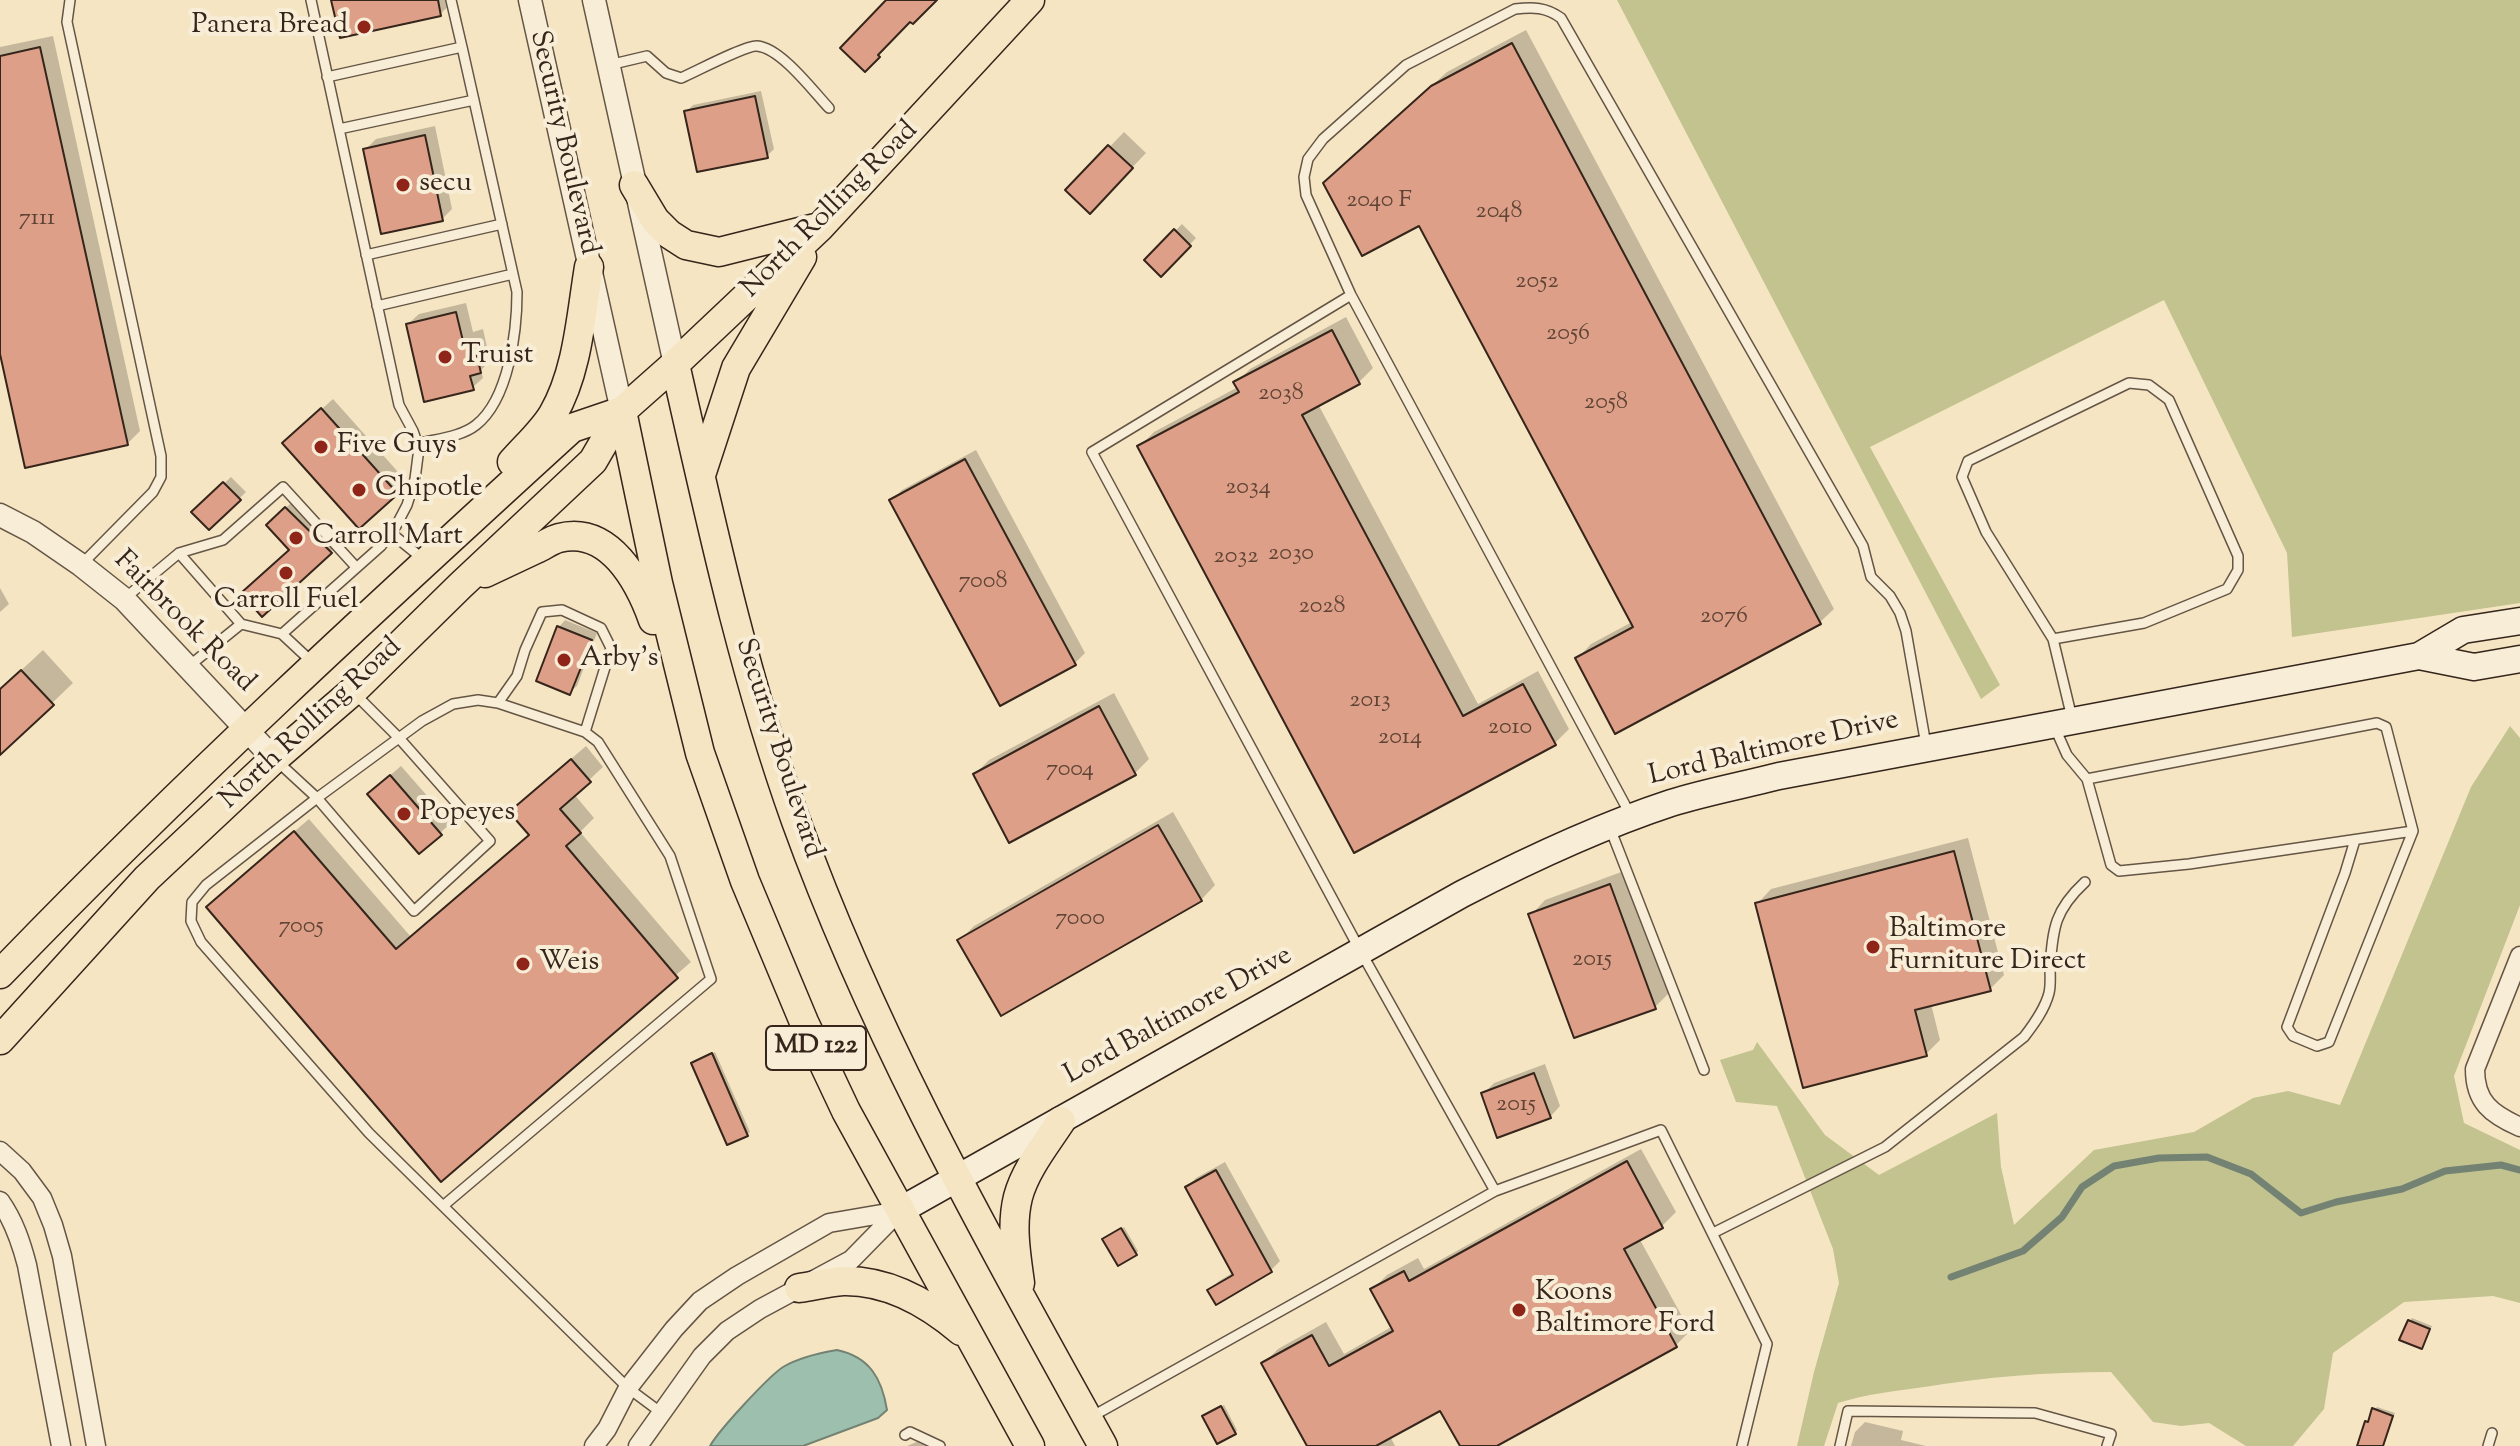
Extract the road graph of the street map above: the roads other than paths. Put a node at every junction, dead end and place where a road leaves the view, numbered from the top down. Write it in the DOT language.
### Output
graph roads {
  1 [pos="70,0"];
  2 [pos="311,0"];
  3 [pos="451,0"];
  4 [pos="530,0"];
  5 [pos="591,0"];
  6 [pos="1030,0"];
  7 [pos="462,47"];
  8 [pos="609,65"];
  9 [pos="327,77"];
  10 [pos="474,100"];
  11 [pos="829,108"];
  12 [pos="339,129"];
  13 [pos="634,185"];
  14 [pos="502,224"];
  15 [pos="820,227"];
  16 [pos="366,255"];
  17 [pos="589,267"];
  18 [pos="513,274"];
  19 [pos="1351,295"];
  20 [pos="377,306"];
  21 [pos="675,364"];
  22 [pos="622,411"];
  23 [pos="417,444"];
  24 [pos="701,476"];
  25 [pos="0,515"];
  26 [pos="391,533"];
  27 [pos="179,553"];
  28 [pos="426,561"];
  29 [pos="81,565"];
  30 [pos="356,567"];
  31 [pos="460,586"];
  32 [pos="124,599"];
  33 [pos="2520,621"];
  34 [pos="241,624"];
  35 [pos="282,634"];
  36 [pos="2053,639"];
  37 [pos="2419,656"];
  38 [pos="2520,659"];
  39 [pos="314,665"];
  40 [pos="189,666"];
  41 [pos="353,691"];
  42 [pos="498,703"];
  43 [pos="2064,723"];
  44 [pos="246,729"];
  45 [pos="585,732"];
  46 [pos="399,738"];
  47 [pos="1927,748"];
  48 [pos="700,753"];
  49 [pos="274,759"];
  50 [pos="2087,779"];
  51 [pos="317,798"];
  52 [pos="1620,821"];
  53 [pos="2413,831"];
  54 [pos="2355,840"];
  55 [pos="2085,882"];
  56 [pos="1361,952"];
  57 [pos="2520,956"];
  58 [pos="0,974"];
  59 [pos="0,1040"];
  60 [pos="1704,1070"];
  61 [pos="1061,1121"];
  62 [pos="2520,1127"];
  63 [pos="0,1151"];
  64 [pos="956,1179"];
  65 [pos="1495,1191"];
  66 [pos="0,1201"];
  67 [pos="443,1206"];
  68 [pos="899,1211"];
  69 [pos="1713,1233"];
  70 [pos="799,1288"];
  71 [pos="1023,1300"];
  72 [pos="973,1342"];
  73 [pos="628,1388"];
  74 [pos="663,1414"];
  75 [pos="1088,1418"];
  76 [pos="2492,1433"];
  77 [pos="905,1435"];
  78 [pos="61,1446"];
  79 [pos="96,1446"];
  80 [pos="594,1446"];
  81 [pos="638,1446"];
  82 [pos="940,1446"];
  83 [pos="1030,1446"];
  84 [pos="1103,1446"];
  85 [pos="1742,1446"];
  86 [pos="1840,1446"];
  87 [pos="2107,1446"];
  88 [pos="2488,1446"];
  1 -- 29 [label="lane"];
  2 -- 9 [label="lane"];
  3 -- 7 [label="lane"];
  4 -- 17 [label="street, Security Boulevard"];
  5 -- 8 [label="street, Security Boulevard"];
  6 -- 15 [label="main road, North Rolling Road"];
  7 -- 9 [label="lane"];
  7 -- 10 [label="lane"];
  8 -- 11 [label="lane"];
  8 -- 13 [label="street, Security Boulevard"];
  9 -- 12 [label="lane"];
  10 -- 12 [label="lane"];
  10 -- 14 [label="lane"];
  12 -- 16 [label="lane"];
  13 -- 15 [label="main road"];
  13 -- 21 [label="street, Security Boulevard"];
  14 -- 16 [label="lane"];
  14 -- 18 [label="lane"];
  15 -- 21 [label="main road, North Rolling Road"];
  15 -- 24 [label="main road"];
  16 -- 20 [label="lane"];
  17 -- 22 [label="street, Security Boulevard"];
  17 -- 28 [label="main road"];
  18 -- 20 [label="lane"];
  18 -- 23 [label="lane"];
  19 -- 47 [label="lane"];
  19 -- 52 [label="lane"];
  19 -- 56 [label="lane"];
  20 -- 23 [label="lane"];
  21 -- 22 [label="main road, North Rolling Road"];
  21 -- 24 [label="main road, Security Boulevard / MD 122"];
  22 -- 28 [label="main road, North Rolling Road"];
  22 -- 31 [label="main road, North Rolling Road"];
  22 -- 48 [label="main road, Security Boulevard / MD 122"];
  23 -- 26 [label="lane"];
  24 -- 64 [label="main road, Security Boulevard / MD 122"];
  25 -- 29 [label="street, Fairbrook Road"];
  26 -- 28 [label="lane"];
  26 -- 30 [label="lane"];
  27 -- 30 [label="lane"];
  27 -- 32 [label="lane"];
  27 -- 34 [label="lane"];
  28 -- 39 [label="main road, North Rolling Road"];
  29 -- 32 [label="street, Fairbrook Road"];
  30 -- 35 [label="lane"];
  31 -- 41 [label="main road, North Rolling Road"];
  31 -- 48 [label="main road"];
  32 -- 40 [label="street, Fairbrook Road"];
  33 -- 37 [label="main road, Lord Baltimore Drive"];
  34 -- 35 [label="lane"];
  34 -- 40 [label="lane"];
  35 -- 39 [label="lane"];
  36 -- 36 [label="lane"];
  36 -- 43 [label="lane"];
  37 -- 38 [label="main road, Lord Baltimore Drive"];
  37 -- 43 [label="main road, Lord Baltimore Drive"];
  39 -- 44 [label="main road, North Rolling Road"];
  40 -- 44 [label="street, Fairbrook Road"];
  41 -- 46 [label="lane"];
  41 -- 49 [label="main road, North Rolling Road"];
  42 -- 45 [label="lane"];
  42 -- 45 [label="lane"];
  42 -- 46 [label="lane"];
  43 -- 47 [label="main road, Lord Baltimore Drive"];
  43 -- 50 [label="lane"];
  44 -- 49 [label="street, Fairbrook Road"];
  44 -- 58 [label="main road, North Rolling Road"];
  45 -- 67 [label="lane"];
  46 -- 51 [label="lane"];
  46 -- 51 [label="lane"];
  47 -- 52 [label="main road, Lord Baltimore Drive"];
  48 -- 68 [label="main road, Security Boulevard / MD 122"];
  49 -- 51 [label="lane"];
  49 -- 59 [label="main road, North Rolling Road"];
  50 -- 53 [label="lane"];
  50 -- 54 [label="lane"];
  51 -- 67 [label="lane"];
  52 -- 56 [label="main road, Lord Baltimore Drive"];
  52 -- 60 [label="lane"];
  53 -- 54 [label="lane"];
  53 -- 54 [label="lane"];
  55 -- 69 [label="lane"];
  56 -- 61 [label="main road, Lord Baltimore Drive"];
  56 -- 65 [label="lane"];
  57 -- 62 [label="street"];
  61 -- 64 [label="main road, Lord Baltimore Drive"];
  61 -- 71 [label="main road"];
  63 -- 79 [label="street"];
  64 -- 68 [label="main road, Lord Baltimore Drive"];
  64 -- 71 [label="main road, Security Boulevard / MD 122"];
  65 -- 69 [label="lane"];
  65 -- 75 [label="lane"];
  66 -- 78 [label="street"];
  67 -- 73 [label="lane"];
  68 -- 70 [label="street, Lord Baltimore Drive"];
  68 -- 72 [label="main road, Security Boulevard / MD 122"];
  68 -- 73 [label="street, Lord Baltimore Drive"];
  69 -- 85 [label="lane"];
  70 -- 72 [label="main road"];
  70 -- 74 [label="street, Lord Baltimore Drive"];
  71 -- 75 [label="main road, Security Boulevard / MD 122"];
  72 -- 83 [label="main road, Security Boulevard / MD 122"];
  73 -- 74 [label="lane"];
  73 -- 80 [label="street, Lord Baltimore Drive"];
  74 -- 81 [label="street, Lord Baltimore Drive"];
  75 -- 84 [label="main road, Security Boulevard / MD 122"];
  76 -- 88 [label="lane"];
  77 -- 82 [label="lane"];
  86 -- 87 [label="lane"];
}
